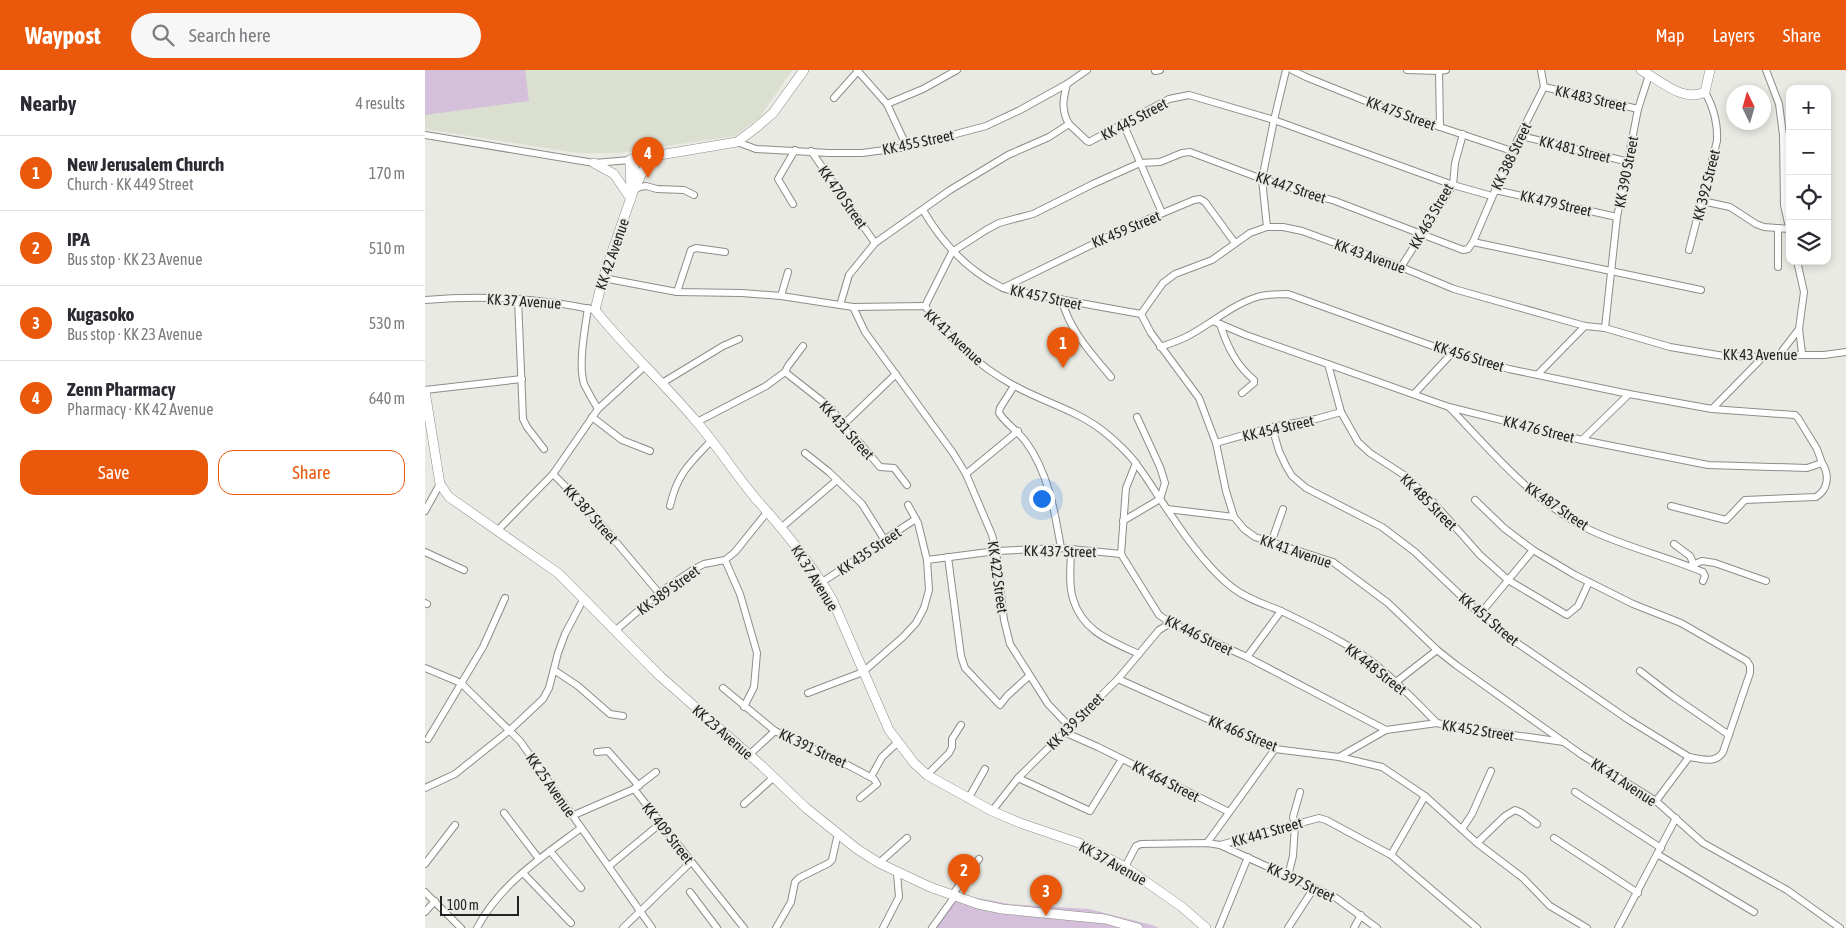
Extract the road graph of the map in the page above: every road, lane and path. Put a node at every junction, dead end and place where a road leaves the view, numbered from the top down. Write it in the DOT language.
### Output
graph roads {
  1 [pos="804,70"];
  2 [pos="857,70"];
  3 [pos="957,70"];
  4 [pos="1086,70"];
  5 [pos="1161,70"];
  6 [pos="1286,70"];
  7 [pos="1292,70"];
  8 [pos="1407,70"];
  9 [pos="1541,70"];
  10 [pos="1711,70"];
  11 [pos="1766,70"];
  12 [pos="1155,71"];
  13 [pos="1443,71"];
  14 [pos="1645,72"];
  15 [pos="1067,84"];
  16 [pos="1545,87"];
  17 [pos="1705,92"];
  18 [pos="834,98"];
  19 [pos="887,104"];
  20 [pos="1638,109"];
  21 [pos="1274,120"];
  22 [pos="1123,123"];
  23 [pos="1069,124"];
  24 [pos="1440,127"];
  25 [pos="1463,134"];
  26 [pos="425,135"];
  27 [pos="1521,136"];
  28 [pos="737,142"];
  29 [pos="907,147"];
  30 [pos="795,150"];
  31 [pos="811,151"];
  32 [pos="1512,151"];
  33 [pos="654,156"];
  34 [pos="630,160"];
  35 [pos="1629,162"];
  36 [pos="594,163"];
  37 [pos="1140,163"];
  38 [pos="1262,179"];
  39 [pos="1453,185"];
  40 [pos="634,192"];
  41 [pos="1494,193"];
  42 [pos="694,195"];
  43 [pos="1702,201"];
  44 [pos="793,204"];
  45 [pos="923,210"];
  46 [pos="1162,214"];
  47 [pos="1617,217"];
  48 [pos="1787,220"];
  49 [pos="1267,227"];
  50 [pos="1778,228"];
  51 [pos="1786,229"];
  52 [pos="1423,235"];
  53 [pos="1473,242"];
  54 [pos="875,243"];
  55 [pos="1235,243"];
  56 [pos="1689,250"];
  57 [pos="725,252"];
  58 [pos="952,252"];
  59 [pos="1798,265"];
  60 [pos="1401,267"];
  61 [pos="1778,267"];
  62 [pos="1612,271"];
  63 [pos="788,272"];
  64 [pos="603,278"];
  65 [pos="1003,288"];
  66 [pos="1701,290"];
  67 [pos="677,292"];
  68 [pos="781,296"];
  69 [pos="518,299"];
  70 [pos="425,300"];
  71 [pos="1062,300"];
  72 [pos="840,306"];
  73 [pos="925,306"];
  74 [pos="853,307"];
  75 [pos="592,309"];
  76 [pos="1141,314"];
  77 [pos="1213,321"];
  78 [pos="1220,324"];
  79 [pos="1585,326"];
  80 [pos="1605,328"];
  81 [pos="1799,329"];
  82 [pos="739,339"];
  83 [pos="803,346"];
  84 [pos="1160,347"];
  85 [pos="1846,352"];
  86 [pos="1452,353"];
  87 [pos="1802,354"];
  88 [pos="1779,355"];
  89 [pos="1763,357"];
  90 [pos="1328,364"];
  91 [pos="645,366"];
  92 [pos="785,372"];
  93 [pos="896,374"];
  94 [pos="1538,374"];
  95 [pos="1111,377"];
  96 [pos="522,379"];
  97 [pos="662,383"];
  98 [pos="1014,386"];
  99 [pos="425,391"];
  100 [pos="1242,393"];
  101 [pos="1414,394"];
  102 [pos="1629,394"];
  103 [pos="1449,407"];
  104 [pos="598,408"];
  105 [pos="1712,409"];
  106 [pos="1341,412"];
  107 [pos="592,417"];
  108 [pos="1137,417"];
  109 [pos="697,422"];
  110 [pos="843,425"];
  111 [pos="1272,427"];
  112 [pos="1018,431"];
  113 [pos="1582,440"];
  114 [pos="711,441"];
  115 [pos="1216,443"];
  116 [pos="544,449"];
  117 [pos="650,451"];
  118 [pos="805,453"];
  119 [pos="1136,463"];
  120 [pos="1822,464"];
  121 [pos="553,474"];
  122 [pos="966,474"];
  123 [pos="837,480"];
  124 [pos="440,484"];
  125 [pos="907,484"];
  126 [pos="1160,499"];
  127 [pos="1475,500"];
  128 [pos="908,505"];
  129 [pos="669,506"];
  130 [pos="1671,506"];
  131 [pos="1167,509"];
  132 [pos="1283,509"];
  133 [pos="768,511"];
  134 [pos="425,512"];
  135 [pos="1234,517"];
  136 [pos="917,519"];
  137 [pos="1123,521"];
  138 [pos="782,527"];
  139 [pos="497,530"];
  140 [pos="884,539"];
  141 [pos="1271,543"];
  142 [pos="1674,544"];
  143 [pos="1061,548"];
  144 [pos="1071,549"];
  145 [pos="1533,550"];
  146 [pos="996,551"];
  147 [pos="425,552"];
  148 [pos="1121,554"];
  149 [pos="948,557"];
  150 [pos="725,560"];
  151 [pos="927,560"];
  152 [pos="1692,566"];
  153 [pos="464,570"];
  154 [pos="1508,580"];
  155 [pos="1703,581"];
  156 [pos="1766,581"];
  157 [pos="822,582"];
  158 [pos="1589,582"];
  159 [pos="659,594"];
  160 [pos="505,598"];
  161 [pos="584,598"];
  162 [pos="1281,611"];
  163 [pos="1480,614"];
  164 [pos="1159,615"];
  165 [pos="1171,623"];
  166 [pos="616,630"];
  167 [pos="1159,630"];
  168 [pos="1437,650"];
  169 [pos="1139,654"];
  170 [pos="1247,657"];
  171 [pos="425,668"];
  172 [pos="554,670"];
  173 [pos="863,672"];
  174 [pos="1640,672"];
  175 [pos="1029,676"];
  176 [pos="1118,679"];
  177 [pos="1396,682"];
  178 [pos="461,683"];
  179 [pos="723,688"];
  180 [pos="808,693"];
  181 [pos="744,707"];
  182 [pos="623,716"];
  183 [pos="1437,723"];
  184 [pos="961,725"];
  185 [pos="1069,726"];
  186 [pos="510,730"];
  187 [pos="1386,730"];
  188 [pos="775,731"];
  189 [pos="1064,732"];
  190 [pos="1729,736"];
  191 [pos="428,739"];
  192 [pos="898,742"];
  193 [pos="1565,743"];
  194 [pos="1275,749"];
  195 [pos="597,752"];
  196 [pos="749,755"];
  197 [pos="1339,757"];
  198 [pos="1689,757"];
  199 [pos="1122,759"];
  200 [pos="985,769"];
  201 [pos="1491,771"];
  202 [pos="656,772"];
  203 [pos="927,774"];
  204 [pos="774,777"];
  205 [pos="871,777"];
  206 [pos="1018,778"];
  207 [pos="637,787"];
  208 [pos="425,788"];
  209 [pos="1300,792"];
  210 [pos="1575,792"];
  211 [pos="1425,796"];
  212 [pos="860,798"];
  213 [pos="968,798"];
  214 [pos="1657,801"];
  215 [pos="744,804"];
  216 [pos="992,811"];
  217 [pos="504,812"];
  218 [pos="1229,812"];
  219 [pos="574,815"];
  220 [pos="1676,818"];
  221 [pos="661,823"];
  222 [pos="1537,824"];
  223 [pos="455,825"];
  224 [pos="1295,825"];
  225 [pos="581,828"];
  226 [pos="1463,829"];
  227 [pos="837,833"];
  228 [pos="907,838"];
  229 [pos="1554,838"];
  230 [pos="1207,843"];
  231 [pos="1477,843"];
  232 [pos="1220,845"];
  233 [pos="550,851"];
  234 [pos="1659,851"];
  235 [pos="1391,856"];
  236 [pos="1248,858"];
  237 [pos="539,859"];
  238 [pos="979,859"];
  239 [pos="691,862"];
  240 [pos="879,863"];
  241 [pos="425,864"];
  242 [pos="609,866"];
  243 [pos="1125,867"];
  244 [pos="897,872"];
  245 [pos="523,873"];
  246 [pos="1288,876"];
  247 [pos="581,888"];
  248 [pos="1314,888"];
  249 [pos="425,892"];
  250 [pos="690,892"];
  251 [pos="1638,893"];
  252 [pos="954,896"];
  253 [pos="435,902"];
  254 [pos="641,911"];
  255 [pos="425,912"];
  256 [pos="1754,912"];
  257 [pos="1361,915"];
  258 [pos="571,923"];
  259 [pos="461,928"];
  260 [pos="477,928"];
  261 [pos="623,928"];
  262 [pos="652,928"];
  263 [pos="717,928"];
  264 [pos="744,928"];
  265 [pos="776,928"];
  266 [pos="883,928"];
  267 [pos="933,928"];
  268 [pos="1137,928"];
  269 [pos="1206,928"];
  270 [pos="1219,928"];
  271 [pos="1288,928"];
  272 [pos="1354,928"];
  273 [pos="1377,928"];
  274 [pos="1477,928"];
  275 [pos="1587,928"];
  276 [pos="1618,928"];
  277 [pos="1839,928"];
  1 -- 28 [label="main road"];
  2 -- 18 [label="street"];
  2 -- 19 [label="street"];
  3 -- 19 [label="street"];
  4 -- 15 [label="street, KK 455 Street"];
  5 -- 12 [label="street"];
  6 -- 21 [label="street"];
  7 -- 24 [label="street, KK 475 Street"];
  8 -- 13 [label="street"];
  9 -- 16 [label="street"];
  10 -- 17 [label="main road"];
  11 -- 48 [label="street"];
  13 -- 24 [label="street"];
  14 -- 17 [label="main road"];
  14 -- 20 [label="street, KK 390 Street"];
  15 -- 23 [label="street"];
  15 -- 29 [label="street, KK 455 Street"];
  16 -- 20 [label="street, KK 483 Street"];
  16 -- 27 [label="street, KK 388 Street"];
  17 -- 43 [label="street, KK 392 Street"];
  19 -- 29 [label="street"];
  20 -- 35 [label="street, KK 390 Street"];
  21 -- 22 [label="street, KK 445 Street"];
  21 -- 38 [label="street"];
  21 -- 39 [label="street, KK 445 Street"];
  22 -- 23 [label="street, KK 445 Street"];
  22 -- 37 [label="street"];
  23 -- 45 [label="street"];
  24 -- 25 [label="street, KK 475 Street"];
  25 -- 32 [label="street, KK 475 Street"];
  25 -- 39 [label="street, KK 463 Street"];
  26 -- 36 [label="street"];
  27 -- 32 [label="street, KK 388 Street"];
  27 -- 35 [label="street, KK 481 Street"];
  28 -- 30 [label="street, KK 455 Street"];
  28 -- 33 [label="main road"];
  29 -- 31 [label="street, KK 455 Street"];
  30 -- 31 [label="street, KK 455 Street"];
  30 -- 44 [label="street"];
  31 -- 54 [label="street, KK 470 Street"];
  32 -- 41 [label="street, KK 388 Street"];
  33 -- 34 [label="main road"];
  33 -- 40 [label="main road"];
  34 -- 36 [label="street"];
  34 -- 40 [label="main road, KK 42 Avenue"];
  34 -- 40 [label="main road, KK 42 Avenue"];
  35 -- 47 [label="street, KK 390 Street"];
  36 -- 40 [label="main road"];
  37 -- 38 [label="street, KK 447 Street"];
  37 -- 46 [label="street"];
  37 -- 58 [label="street, KK 447 Street"];
  38 -- 49 [label="street"];
  38 -- 52 [label="street, KK 447 Street"];
  39 -- 41 [label="street, KK 445 Street"];
  39 -- 52 [label="street, KK 463 Street"];
  40 -- 42 [label="street"];
  40 -- 64 [label="main road, KK 42 Avenue"];
  41 -- 47 [label="street, KK 479 Street"];
  41 -- 53 [label="street, KK 388 Street"];
  43 -- 50 [label="street"];
  43 -- 56 [label="street, KK 392 Street"];
  45 -- 54 [label="street"];
  45 -- 58 [label="street, KK 457 Street"];
  46 -- 55 [label="street, KK 459 Street"];
  46 -- 65 [label="street, KK 459 Street"];
  47 -- 62 [label="street, KK 390 Street"];
  49 -- 55 [label="street, KK 43 Avenue"];
  49 -- 60 [label="street, KK 43 Avenue"];
  50 -- 51 [label="street"];
  50 -- 61 [label="street"];
  52 -- 53 [label="street, KK 447 Street"];
  52 -- 60 [label="street, KK 463 Street"];
  53 -- 62 [label="street, KK 447 Street"];
  54 -- 72 [label="street"];
  55 -- 76 [label="street, KK 43 Avenue"];
  57 -- 67 [label="street"];
  58 -- 65 [label="street, KK 457 Street"];
  58 -- 73 [label="street"];
  59 -- 81 [label="street"];
  60 -- 79 [label="street, KK 43 Avenue"];
  62 -- 66 [label="street, KK 447 Street"];
  62 -- 80 [label="street, KK 390 Street"];
  63 -- 68 [label="street"];
  64 -- 67 [label="street, KK 41 Avenue"];
  64 -- 75 [label="main road, KK 42 Avenue"];
  65 -- 71 [label="street, KK 457 Street"];
  67 -- 68 [label="street, KK 41 Avenue"];
  68 -- 72 [label="street, KK 41 Avenue"];
  69 -- 70 [label="street, KK 37 Avenue"];
  69 -- 75 [label="street, KK 37 Avenue"];
  69 -- 96 [label="street"];
  71 -- 76 [label="street, KK 457 Street"];
  71 -- 95 [label="street"];
  72 -- 74 [label="street, KK 41 Avenue"];
  73 -- 74 [label="street, KK 41 Avenue"];
  73 -- 98 [label="street, KK 41 Avenue"];
  74 -- 93 [label="street, KK 422 Street"];
  75 -- 91 [label="main road, KK 37 Avenue"];
  75 -- 104 [label="street"];
  76 -- 84 [label="street"];
  77 -- 78 [label="street, KK 476 Street"];
  77 -- 84 [label="street, KK 456 Street"];
  77 -- 86 [label="street, KK 456 Street"];
  78 -- 90 [label="street, KK 476 Street"];
  78 -- 100 [label="street"];
  79 -- 80 [label="street, KK 43 Avenue"];
  79 -- 94 [label="street"];
  80 -- 89 [label="street, KK 43 Avenue"];
  81 -- 87 [label="street"];
  81 -- 88 [label="street"];
  82 -- 97 [label="street"];
  83 -- 92 [label="street"];
  84 -- 115 [label="street"];
  85 -- 87 [label="street, KK 43 Avenue"];
  86 -- 94 [label="street, KK 456 Street"];
  86 -- 101 [label="street"];
  87 -- 88 [label="street, KK 43 Avenue"];
  88 -- 89 [label="street, KK 43 Avenue"];
  89 -- 105 [label="street"];
  90 -- 101 [label="street, KK 476 Street"];
  90 -- 106 [label="street, KK 485 Street"];
  91 -- 97 [label="main road, KK 37 Avenue"];
  91 -- 104 [label="street"];
  92 -- 109 [label="street"];
  92 -- 110 [label="street, KK 431 Street"];
  93 -- 110 [label="street"];
  93 -- 122 [label="street, KK 422 Street"];
  94 -- 102 [label="street, KK 456 Street"];
  96 -- 99 [label="street"];
  96 -- 116 [label="street"];
  97 -- 109 [label="main road, KK 37 Avenue"];
  98 -- 112 [label="street"];
  98 -- 119 [label="street, KK 41 Avenue"];
  99 -- 124 [label="main road"];
  101 -- 103 [label="street, KK 476 Street"];
  102 -- 105 [label="street, KK 456 Street"];
  102 -- 113 [label="street"];
  103 -- 113 [label="street, KK 476 Street"];
  103 -- 152 [label="street, KK 487 Street"];
  104 -- 107 [label="street"];
  105 -- 120 [label="street, KK 456 Street"];
  106 -- 111 [label="street, KK 454 Street"];
  106 -- 154 [label="street, KK 485 Street"];
  107 -- 117 [label="street"];
  107 -- 121 [label="street"];
  108 -- 126 [label="street"];
  109 -- 114 [label="main road, KK 37 Avenue"];
  110 -- 125 [label="street, KK 431 Street"];
  111 -- 115 [label="street, KK 454 Street"];
  111 -- 163 [label="street, KK 451 Street"];
  112 -- 122 [label="street"];
  112 -- 143 [label="street"];
  113 -- 120 [label="street, KK 476 Street"];
  114 -- 129 [label="street"];
  114 -- 133 [label="main road, KK 37 Avenue"];
  115 -- 135 [label="street"];
  118 -- 123 [label="street"];
  119 -- 126 [label="street, KK 41 Avenue"];
  119 -- 137 [label="street"];
  120 -- 130 [label="street"];
  121 -- 139 [label="street, KK 387 Street"];
  121 -- 159 [label="street, KK 387 Street"];
  122 -- 146 [label="street, KK 422 Street"];
  123 -- 138 [label="street"];
  123 -- 140 [label="street"];
  124 -- 134 [label="street"];
  124 -- 139 [label="main road, KK 23 Avenue"];
  126 -- 131 [label="street, KK 41 Avenue"];
  126 -- 137 [label="street"];
  127 -- 145 [label="street"];
  128 -- 136 [label="street, KK 435 Street"];
  131 -- 135 [label="street"];
  131 -- 162 [label="street, KK 448 Street"];
  132 -- 141 [label="street"];
  133 -- 138 [label="main road, KK 37 Avenue"];
  133 -- 150 [label="street"];
  135 -- 141 [label="street, KK 41 Avenue"];
  136 -- 140 [label="street, KK 435 Street"];
  136 -- 151 [label="street, KK 435 Street"];
  137 -- 148 [label="street"];
  138 -- 157 [label="main road, KK 37 Avenue"];
  139 -- 161 [label="main road, KK 23 Avenue"];
  140 -- 157 [label="street, KK 435 Street"];
  141 -- 168 [label="street, KK 41 Avenue"];
  142 -- 152 [label="street"];
  143 -- 144 [label="street, KK 437 Street"];
  143 -- 146 [label="street, KK 437 Street"];
  144 -- 148 [label="street, KK 437 Street"];
  144 -- 169 [label="street"];
  145 -- 154 [label="street"];
  145 -- 158 [label="street"];
  146 -- 149 [label="street, KK 437 Street"];
  146 -- 175 [label="street, KK 422 Street"];
  147 -- 153 [label="street"];
  148 -- 164 [label="street, KK 446 Street"];
  149 -- 151 [label="street, KK 437 Street"];
  149 -- 175 [label="street"];
  150 -- 159 [label="street, KK 389 Street"];
  150 -- 181 [label="street"];
  151 -- 173 [label="street"];
  152 -- 155 [label="street"];
  152 -- 156 [label="street, KK 487 Street"];
  154 -- 158 [label="street, KK 485 Street"];
  154 -- 163 [label="street"];
  157 -- 173 [label="main road, KK 37 Avenue"];
  158 -- 190 [label="street"];
  159 -- 166 [label="street, KK 389 Street"];
  160 -- 178 [label="street"];
  161 -- 166 [label="main road, KK 23 Avenue"];
  161 -- 172 [label="street"];
  162 -- 170 [label="street"];
  162 -- 177 [label="street, KK 448 Street"];
  163 -- 198 [label="street, KK 451 Street"];
  164 -- 165 [label="street, KK 446 Street"];
  164 -- 167 [label="street"];
  165 -- 167 [label="street, KK 439 Street"];
  165 -- 170 [label="street, KK 446 Street"];
  166 -- 196 [label="main road, KK 23 Avenue"];
  167 -- 169 [label="street, KK 439 Street"];
  168 -- 177 [label="street"];
  168 -- 193 [label="street, KK 41 Avenue"];
  169 -- 176 [label="street, KK 439 Street"];
  170 -- 187 [label="street, KK 446 Street"];
  171 -- 178 [label="street, KK 25 Avenue"];
  172 -- 182 [label="street"];
  172 -- 186 [label="street"];
  173 -- 180 [label="street"];
  173 -- 192 [label="main road, KK 37 Avenue"];
  174 -- 190 [label="street"];
  175 -- 185 [label="street, KK 422 Street"];
  176 -- 185 [label="street, KK 439 Street"];
  176 -- 194 [label="street, KK 466 Street"];
  177 -- 183 [label="street, KK 448 Street"];
  178 -- 186 [label="street, KK 25 Avenue"];
  178 -- 191 [label="street"];
  179 -- 181 [label="street, KK 391 Street"];
  181 -- 188 [label="street, KK 391 Street"];
  183 -- 187 [label="street, KK 452 Street"];
  183 -- 193 [label="street, KK 452 Street"];
  184 -- 203 [label="street"];
  185 -- 189 [label="street, KK 439 Street"];
  186 -- 208 [label="street"];
  186 -- 219 [label="street, KK 25 Avenue"];
  187 -- 197 [label="street, KK 452 Street"];
  188 -- 196 [label="street"];
  188 -- 205 [label="street, KK 391 Street"];
  189 -- 199 [label="street"];
  189 -- 206 [label="street, KK 439 Street"];
  190 -- 198 [label="street"];
  192 -- 203 [label="main road, KK 37 Avenue"];
  192 -- 205 [label="street"];
  193 -- 214 [label="street, KK 41 Avenue"];
  194 -- 197 [label="street, KK 466 Street"];
  194 -- 218 [label="street"];
  195 -- 207 [label="street"];
  196 -- 204 [label="main road, KK 23 Avenue"];
  197 -- 211 [label="street, KK 466 Street"];
  198 -- 214 [label="street"];
  199 -- 206 [label="street, KK 464 Street"];
  199 -- 218 [label="street, KK 464 Street"];
  200 -- 213 [label="street"];
  201 -- 226 [label="street"];
  202 -- 207 [label="street"];
  203 -- 213 [label="main road, KK 37 Avenue"];
  204 -- 215 [label="street"];
  204 -- 227 [label="main road, KK 23 Avenue"];
  205 -- 212 [label="street"];
  206 -- 216 [label="street, KK 439 Street"];
  207 -- 219 [label="street, KK 409 Street"];
  207 -- 221 [label="street, KK 409 Street"];
  209 -- 224 [label="street"];
  210 -- 234 [label="street"];
  211 -- 226 [label="street, KK 466 Street"];
  211 -- 235 [label="street"];
  213 -- 216 [label="main road, KK 37 Avenue"];
  214 -- 220 [label="street, KK 41 Avenue"];
  216 -- 243 [label="main road, KK 37 Avenue"];
  217 -- 237 [label="street"];
  218 -- 230 [label="street"];
  219 -- 225 [label="street, KK 25 Avenue"];
  220 -- 234 [label="street"];
  220 -- 277 [label="street, KK 41 Avenue"];
  221 -- 239 [label="street, KK 409 Street"];
  221 -- 242 [label="street"];
  222 -- 231 [label="street"];
  223 -- 241 [label="street"];
  224 -- 232 [label="street, KK 441 Street"];
  224 -- 235 [label="street, KK 441 Street"];
  224 -- 246 [label="street"];
  225 -- 233 [label="street"];
  225 -- 242 [label="street, KK 25 Avenue"];
  226 -- 231 [label="street, KK 466 Street"];
  227 -- 240 [label="main road, KK 23 Avenue"];
  227 -- 265 [label="street"];
  228 -- 240 [label="street"];
  229 -- 251 [label="street"];
  230 -- 232 [label="street, KK 441 Street"];
  230 -- 243 [label="street, KK 441 Street"];
  231 -- 275 [label="street, KK 466 Street"];
  232 -- 236 [label="street, KK 397 Street"];
  233 -- 237 [label="street"];
  233 -- 247 [label="street"];
  234 -- 251 [label="street"];
  234 -- 256 [label="street"];
  235 -- 274 [label="street, KK 441 Street"];
  236 -- 246 [label="street, KK 397 Street"];
  236 -- 270 [label="street"];
  237 -- 245 [label="street"];
  238 -- 252 [label="street"];
  239 -- 254 [label="street"];
  239 -- 264 [label="street, KK 409 Street"];
  240 -- 244 [label="main road, KK 23 Avenue"];
  242 -- 254 [label="street, KK 25 Avenue"];
  243 -- 269 [label="main road, KK 37 Avenue"];
  244 -- 252 [label="main road, KK 23 Avenue"];
  244 -- 266 [label="street"];
  245 -- 258 [label="street"];
  245 -- 260 [label="street"];
  246 -- 248 [label="street, KK 397 Street"];
  248 -- 257 [label="street, KK 397 Street"];
  248 -- 271 [label="street"];
  249 -- 253 [label="street"];
  250 -- 263 [label="street"];
  251 -- 276 [label="street"];
  252 -- 267 [label="street"];
  252 -- 268 [label="main road, KK 23 Avenue"];
  253 -- 255 [label="street"];
  253 -- 259 [label="street"];
  254 -- 261 [label="street"];
  254 -- 262 [label="street, KK 25 Avenue"];
  257 -- 272 [label="street"];
  257 -- 273 [label="street, KK 397 Street"];
}
